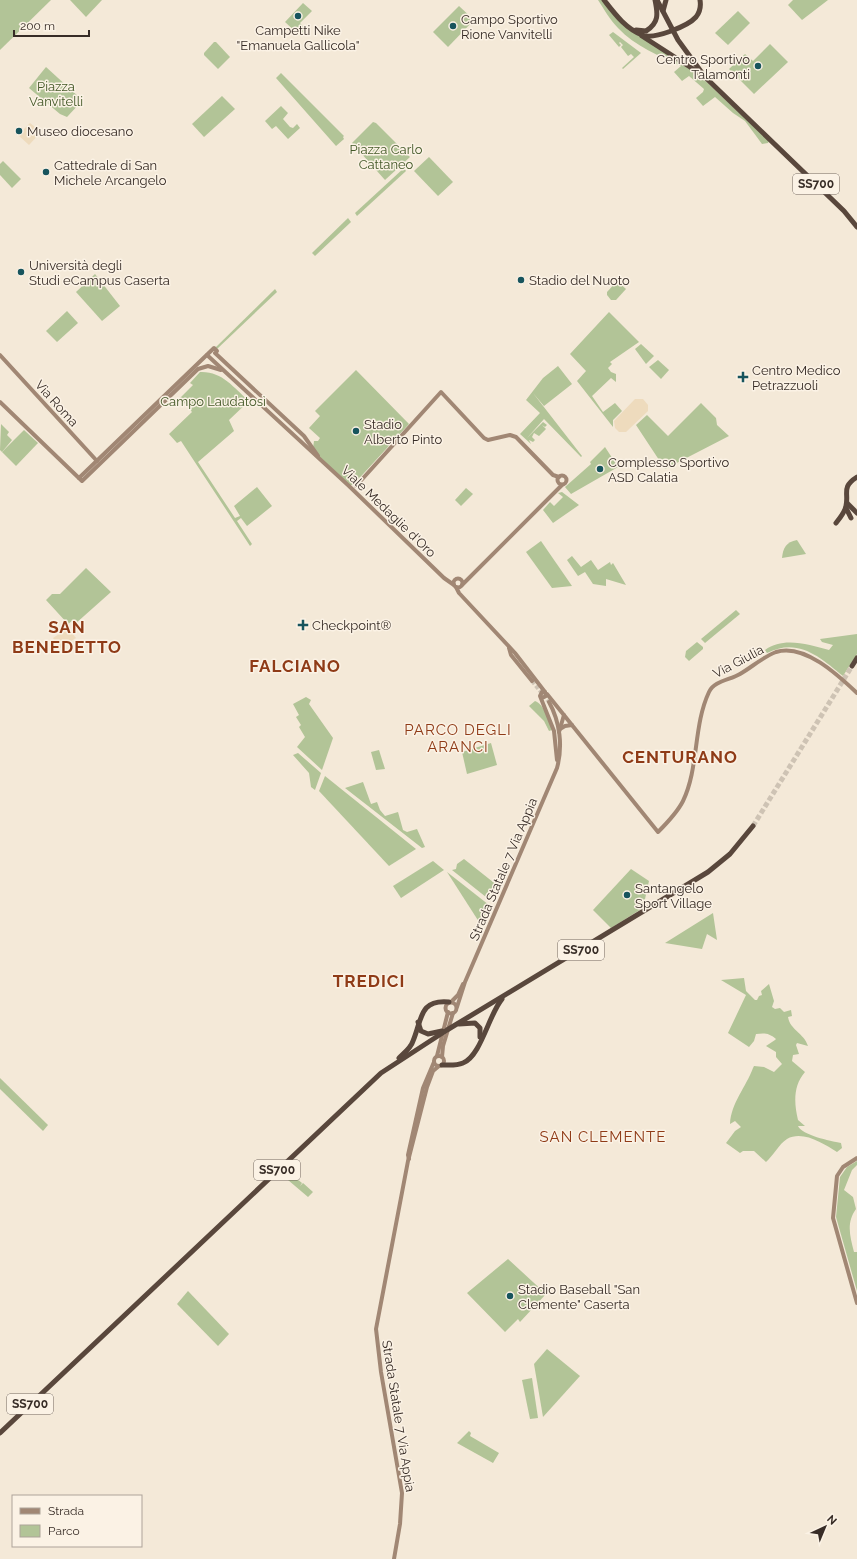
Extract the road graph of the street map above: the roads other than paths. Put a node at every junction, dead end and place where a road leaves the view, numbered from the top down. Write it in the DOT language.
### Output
graph roads {
  1 [pos="604,0"];
  2 [pos="656,0"];
  3 [pos="666,0"];
  4 [pos="700,0"];
  5 [pos="663,11"];
  6 [pos="632,29"];
  7 [pos="638,33"];
  8 [pos="705,77"];
  9 [pos="857,226"];
  10 [pos="215,351"];
  11 [pos="0,355"];
  12 [pos="207,355"];
  13 [pos="211,359"];
  14 [pos="226,372"];
  15 [pos="257,393"];
  16 [pos="252,398"];
  17 [pos="0,402"];
  18 [pos="290,423"];
  19 [pos="284,428"];
  20 [pos="295,428"];
  21 [pos="290,433"];
  22 [pos="310,443"];
  23 [pos="304,446"];
  24 [pos="319,458"];
  25 [pos="98,462"];
  26 [pos="559,477"];
  27 [pos="857,477"];
  28 [pos="558,482"];
  29 [pos="562,485"];
  30 [pos="349,486"];
  31 [pos="356,486"];
  32 [pos="356,492"];
  33 [pos="543,503"];
  34 [pos="848,506"];
  35 [pos="857,513"];
  36 [pos="836,523"];
  37 [pos="444,578"];
  38 [pos="458,585"];
  39 [pos="459,593"];
  40 [pos="509,648"];
  41 [pos="857,658"];
  42 [pos="852,666"];
  43 [pos="532,681"];
  44 [pos="857,693"];
  45 [pos="543,694"];
  46 [pos="549,702"];
  47 [pos="564,715"];
  48 [pos="572,725"];
  49 [pos="560,730"];
  50 [pos="558,764"];
  51 [pos="753,826"];
  52 [pos="465,982"];
  53 [pos="505,996"];
  54 [pos="448,1006"];
  55 [pos="457,1007"];
  56 [pos="453,1013"];
  57 [pos="418,1022"];
  58 [pos="455,1025"];
  59 [pos="447,1030"];
  60 [pos="480,1040"];
  61 [pos="404,1055"];
  62 [pos="441,1057"];
  63 [pos="434,1062"];
  64 [pos="440,1065"];
  65 [pos="455,1065"];
  66 [pos="857,1158"];
  67 [pos="409,1159"];
  68 [pos="857,1303"];
  69 [pos="0,1433"];
  70 [pos="394,1559"];
  1 -- 6 [label="highway"];
  2 -- 5 [label="highway, SS700"];
  2 -- 6 [label="highway"];
  3 -- 5 [label="highway"];
  4 -- 7 [label="highway"];
  5 -- 8 [label="highway, SS700"];
  6 -- 7 [label="highway"];
  7 -- 8 [label="highway"];
  8 -- 9 [label="highway, SS700"];
  10 -- 12 [label="main road"];
  10 -- 13 [label="main road"];
  10 -- 15 [label="main road, Viale Medaglie d'Oro"];
  11 -- 25 [label="main road, Via Roma"];
  12 -- 13 [label="main road, Viale Medaglie d'Oro"];
  12 -- 25 [label="main road"];
  13 -- 14 [label="main road, Viale Medaglie d'Oro"];
  14 -- 16 [label="main road, Viale Medaglie d'Oro"];
  14 -- 25 [label="main road"];
  15 -- 16 [label="main road"];
  15 -- 18 [label="main road, Viale Medaglie d'Oro"];
  16 -- 19 [label="main road, Viale Medaglie d'Oro"];
  17 -- 25 [label="main road"];
  18 -- 19 [label="main road"];
  18 -- 20 [label="main road, Viale Medaglie d'Oro"];
  19 -- 21 [label="main road, Viale Medaglie d'Oro"];
  20 -- 21 [label="main road"];
  20 -- 22 [label="main road, Viale Medaglie d'Oro"];
  21 -- 23 [label="main road, Viale Medaglie d'Oro"];
  22 -- 23 [label="main road"];
  22 -- 24 [label="main road, Viale Medaglie d'Oro"];
  23 -- 24 [label="main road, Viale Medaglie d'Oro"];
  24 -- 30 [label="main road, Viale Medaglie d'Oro"];
  26 -- 28 [label="main road"];
  26 -- 29 [label="main road"];
  26 -- 31 [label="main road"];
  27 -- 34 [label="highway"];
  28 -- 29 [label="main road"];
  28 -- 33 [label="main road"];
  29 -- 33 [label="main road"];
  30 -- 31 [label="main road"];
  30 -- 32 [label="main road, Viale Medaglie d'Oro"];
  31 -- 32 [label="main road"];
  32 -- 37 [label="main road, Viale Medaglie d'Oro"];
  33 -- 38 [label="main road"];
  34 -- 35 [label="highway"];
  34 -- 36 [label="highway"];
  37 -- 38 [label="main road, Viale Medaglie d'Oro"];
  37 -- 39 [label="main road, Viale Medaglie d'Oro"];
  38 -- 39 [label="main road"];
  39 -- 40 [label="main road, Viale Medaglie d'Oro"];
  40 -- 43 [label="main road"];
  40 -- 45 [label="main road"];
  41 -- 42 [label="highway"];
  44 -- 48 [label="main road, Via Giulia"];
  45 -- 47 [label="main road"];
  45 -- 50 [label="main road, Strada Statale 7 Via Appia"];
  46 -- 49 [label="main road, Strada Statale 7 Via Appia"];
  47 -- 48 [label="main road"];
  47 -- 49 [label="main road"];
  48 -- 49 [label="main road"];
  49 -- 50 [label="main road, Strada Statale 7 Via Appia"];
  50 -- 52 [label="main road, Strada Statale 7 Via Appia"];
  51 -- 53 [label="highway, SS700"];
  52 -- 54 [label="main road, Strada Statale 7 Via Appia"];
  52 -- 55 [label="main road, Strada Statale 7 Via Appia"];
  53 -- 58 [label="highway, SS700"];
  53 -- 60 [label="highway"];
  54 -- 55 [label="main road"];
  54 -- 56 [label="main road"];
  54 -- 57 [label="highway"];
  54 -- 62 [label="main road, Strada Statale 7 Via Appia"];
  55 -- 56 [label="main road, Strada Statale 7 Via Appia"];
  56 -- 62 [label="main road, Strada Statale 7 Via Appia"];
  57 -- 59 [label="highway, SS700"];
  57 -- 61 [label="highway"];
  58 -- 59 [label="highway, SS700"];
  58 -- 60 [label="highway, SS700"];
  59 -- 61 [label="highway, SS700"];
  60 -- 65 [label="highway"];
  61 -- 69 [label="highway, SS700"];
  62 -- 63 [label="main road, Strada Statale 7 Via Appia"];
  62 -- 64 [label="main road, Strada Statale 7 Via Appia"];
  62 -- 65 [label="highway"];
  63 -- 64 [label="main road"];
  63 -- 67 [label="main road, Strada Statale 7 Via Appia"];
  64 -- 65 [label="highway"];
  64 -- 67 [label="main road, Strada Statale 7 Via Appia"];
  66 -- 68 [label="main road"];
  67 -- 70 [label="main road, Strada Statale 7 Via Appia"];
}
